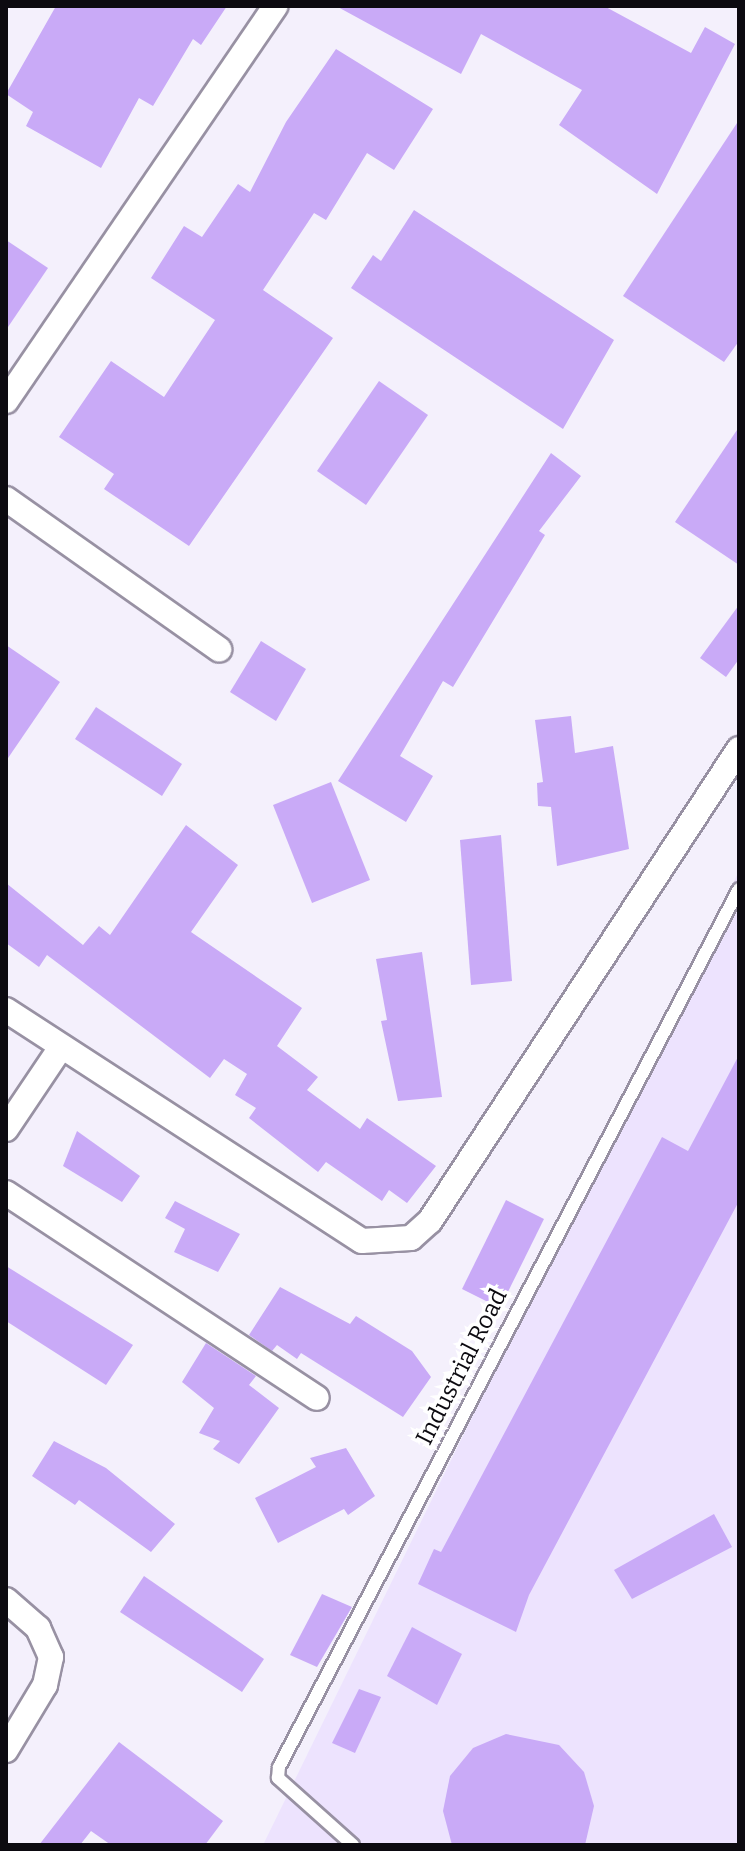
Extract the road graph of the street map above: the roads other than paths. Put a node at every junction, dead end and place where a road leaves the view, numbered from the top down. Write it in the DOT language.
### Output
graph roads {
  1 [pos="275,6"];
  2 [pos="6,401"];
  3 [pos="6,499"];
  4 [pos="219,649"];
  5 [pos="739,749"];
  6 [pos="739,889"];
  7 [pos="6,1010"];
  8 [pos="61,1047"];
  9 [pos="6,1129"];
  10 [pos="6,1193"];
  11 [pos="317,1398"];
  12 [pos="6,1600"];
  13 [pos="6,1750"];
  14 [pos="353,1845"];
  1 -- 2 [label="street"];
  3 -- 4 [label="street"];
  5 -- 8 [label="street"];
  6 -- 14 [label="lane, Industrial Road"];
  7 -- 8 [label="street"];
  8 -- 9 [label="street"];
  10 -- 11 [label="street"];
  12 -- 13 [label="street"];
}
